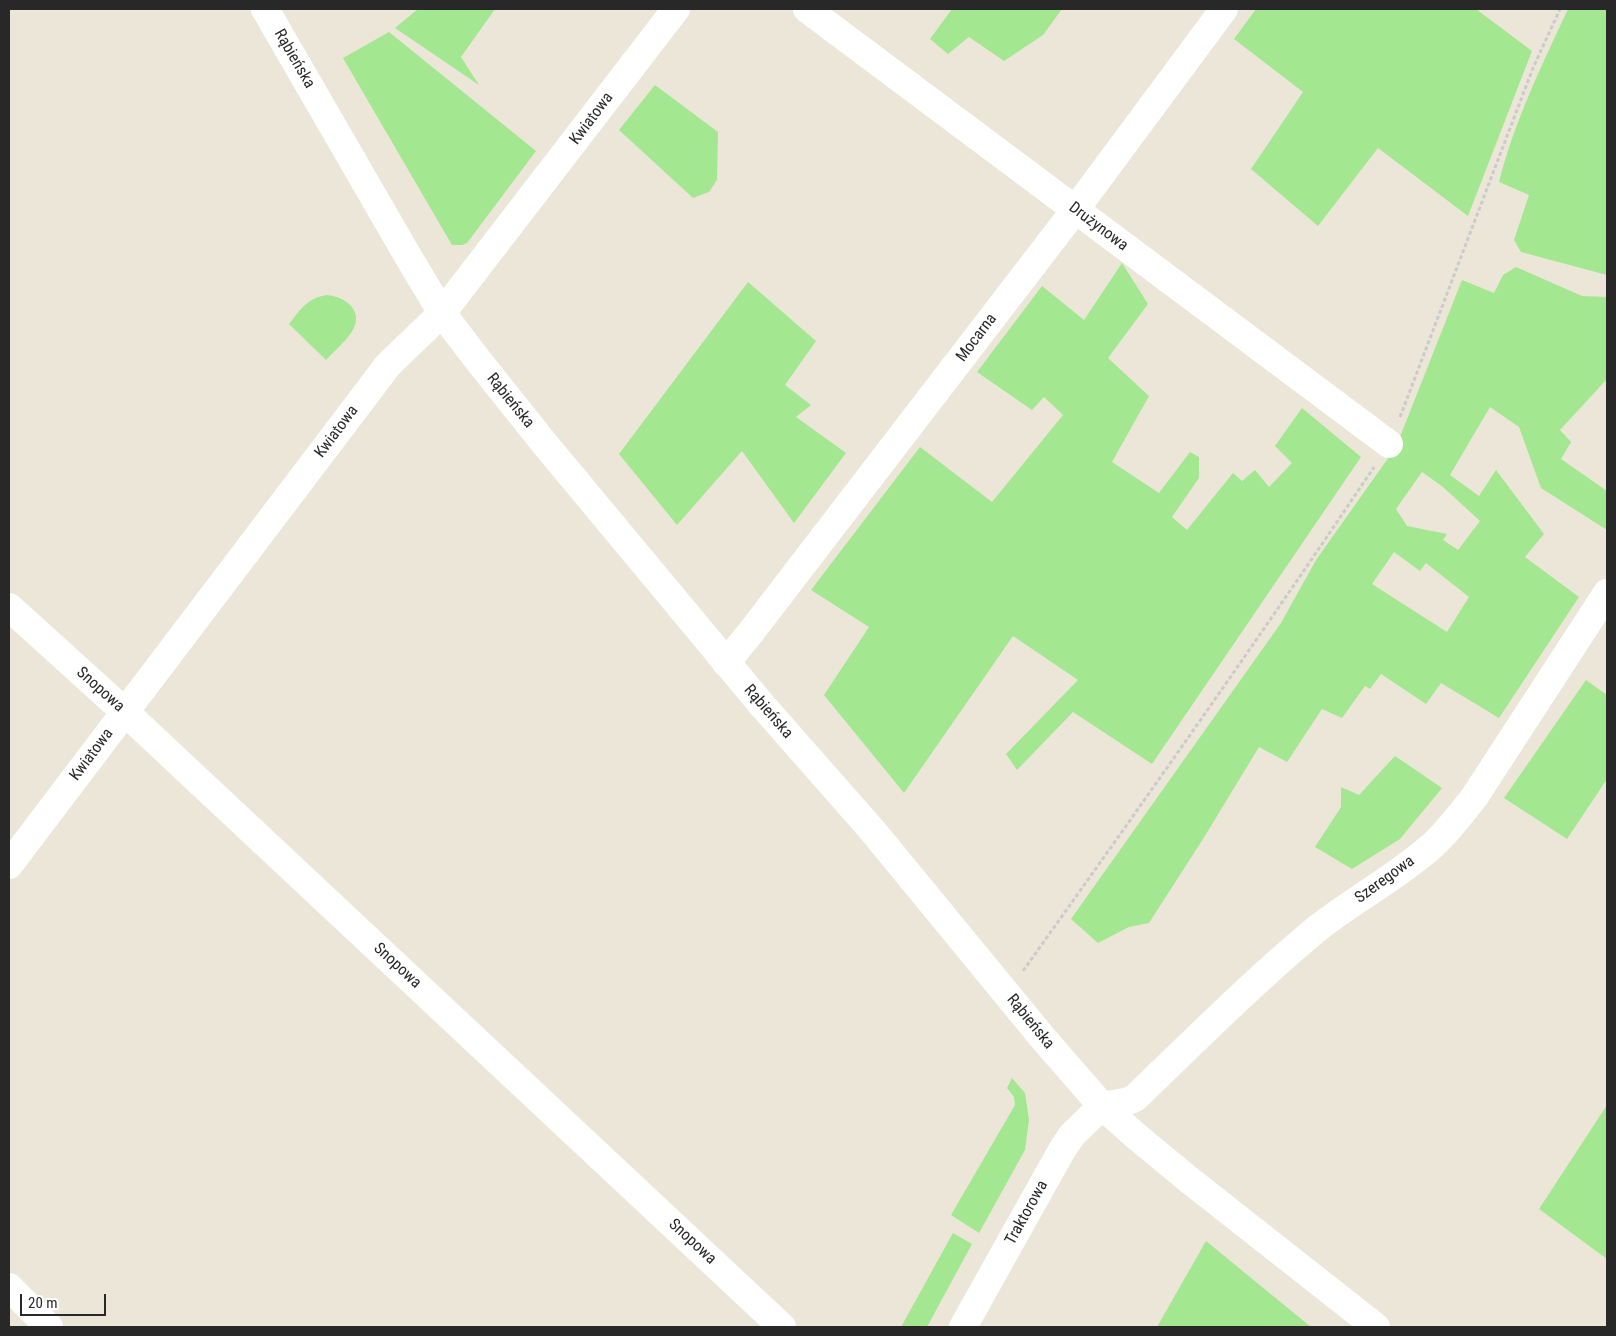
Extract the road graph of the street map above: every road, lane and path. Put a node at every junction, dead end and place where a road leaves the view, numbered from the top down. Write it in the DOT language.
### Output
graph roads {
  1 [pos="265,9"];
  2 [pos="676,9"];
  3 [pos="807,9"];
  4 [pos="1224,9"];
  5 [pos="1075,210"];
  6 [pos="442,313"];
  7 [pos="1389,444"];
  8 [pos="1607,593"];
  9 [pos="9,606"];
  10 [pos="726,663"];
  11 [pos="125,712"];
  12 [pos="1126,829"];
  13 [pos="9,865"];
  14 [pos="1007,994"];
  15 [pos="1102,1106"];
  16 [pos="9,1288"];
  17 [pos="49,1327"];
  18 [pos="782,1327"];
  19 [pos="963,1327"];
  20 [pos="1376,1327"];
  1 -- 6 [label="street, Rąbieńska"];
  2 -- 6 [label="street, Kwiatowa"];
  3 -- 5 [label="street, Drużynowa"];
  4 -- 5 [label="street, Mocarna"];
  5 -- 7 [label="street, Drużynowa"];
  5 -- 10 [label="street, Mocarna"];
  6 -- 10 [label="street, Rąbieńska"];
  6 -- 11 [label="street, Kwiatowa"];
  8 -- 15 [label="street, Szeregowa"];
  9 -- 11 [label="street, Snopowa"];
  10 -- 14 [label="street, Rąbieńska"];
  11 -- 13 [label="street, Kwiatowa"];
  11 -- 18 [label="street, Snopowa"];
  12 -- 14 [label="path"];
  14 -- 15 [label="street, Rąbieńska"];
  15 -- 19 [label="street, Traktorowa"];
  15 -- 20 [label="street, Rąbieńska"];
  16 -- 17 [label="street"];
}
